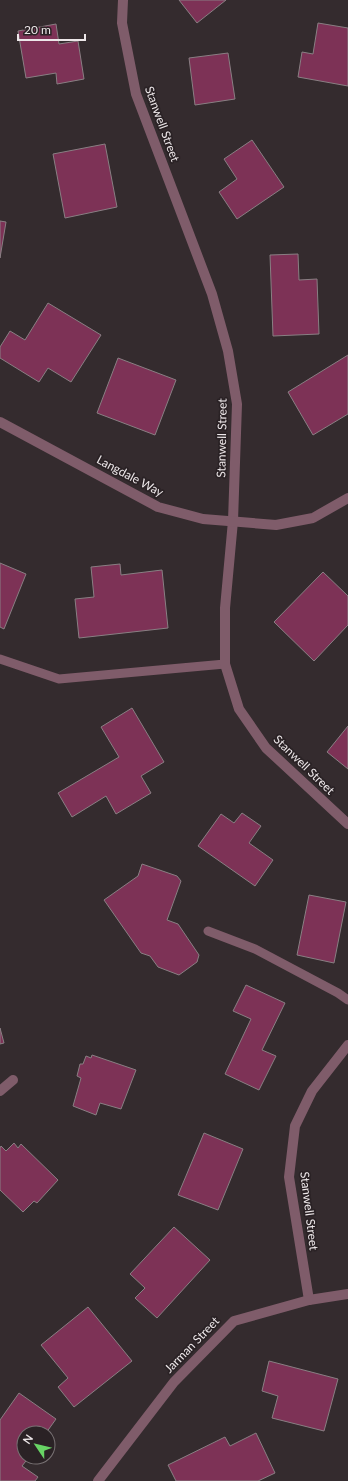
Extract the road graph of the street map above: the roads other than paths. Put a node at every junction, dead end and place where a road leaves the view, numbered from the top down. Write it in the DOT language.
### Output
graph roads {
  1 [pos="123,0"];
  2 [pos="0,422"];
  3 [pos="348,498"];
  4 [pos="233,522"];
  5 [pos="0,659"];
  6 [pos="225,664"];
  7 [pos="348,824"];
  8 [pos="208,931"];
  9 [pos="348,1000"];
  10 [pos="348,1045"];
  11 [pos="13,1080"];
  12 [pos="0,1091"];
  13 [pos="348,1294"];
  14 [pos="309,1300"];
  15 [pos="98,1481"];
  1 -- 4 [label="street, Stanwell Street"];
  2 -- 4 [label="street, Langdale Way"];
  3 -- 4 [label="street, Langdale Way"];
  4 -- 6 [label="street, Stanwell Street"];
  5 -- 6 [label="lane"];
  6 -- 7 [label="street, Stanwell Street"];
  8 -- 9 [label="lane"];
  10 -- 14 [label="street, Stanwell Street"];
  11 -- 12 [label="street"];
  13 -- 14 [label="street, Jarman Street"];
  14 -- 15 [label="street, Jarman Street"];
}
